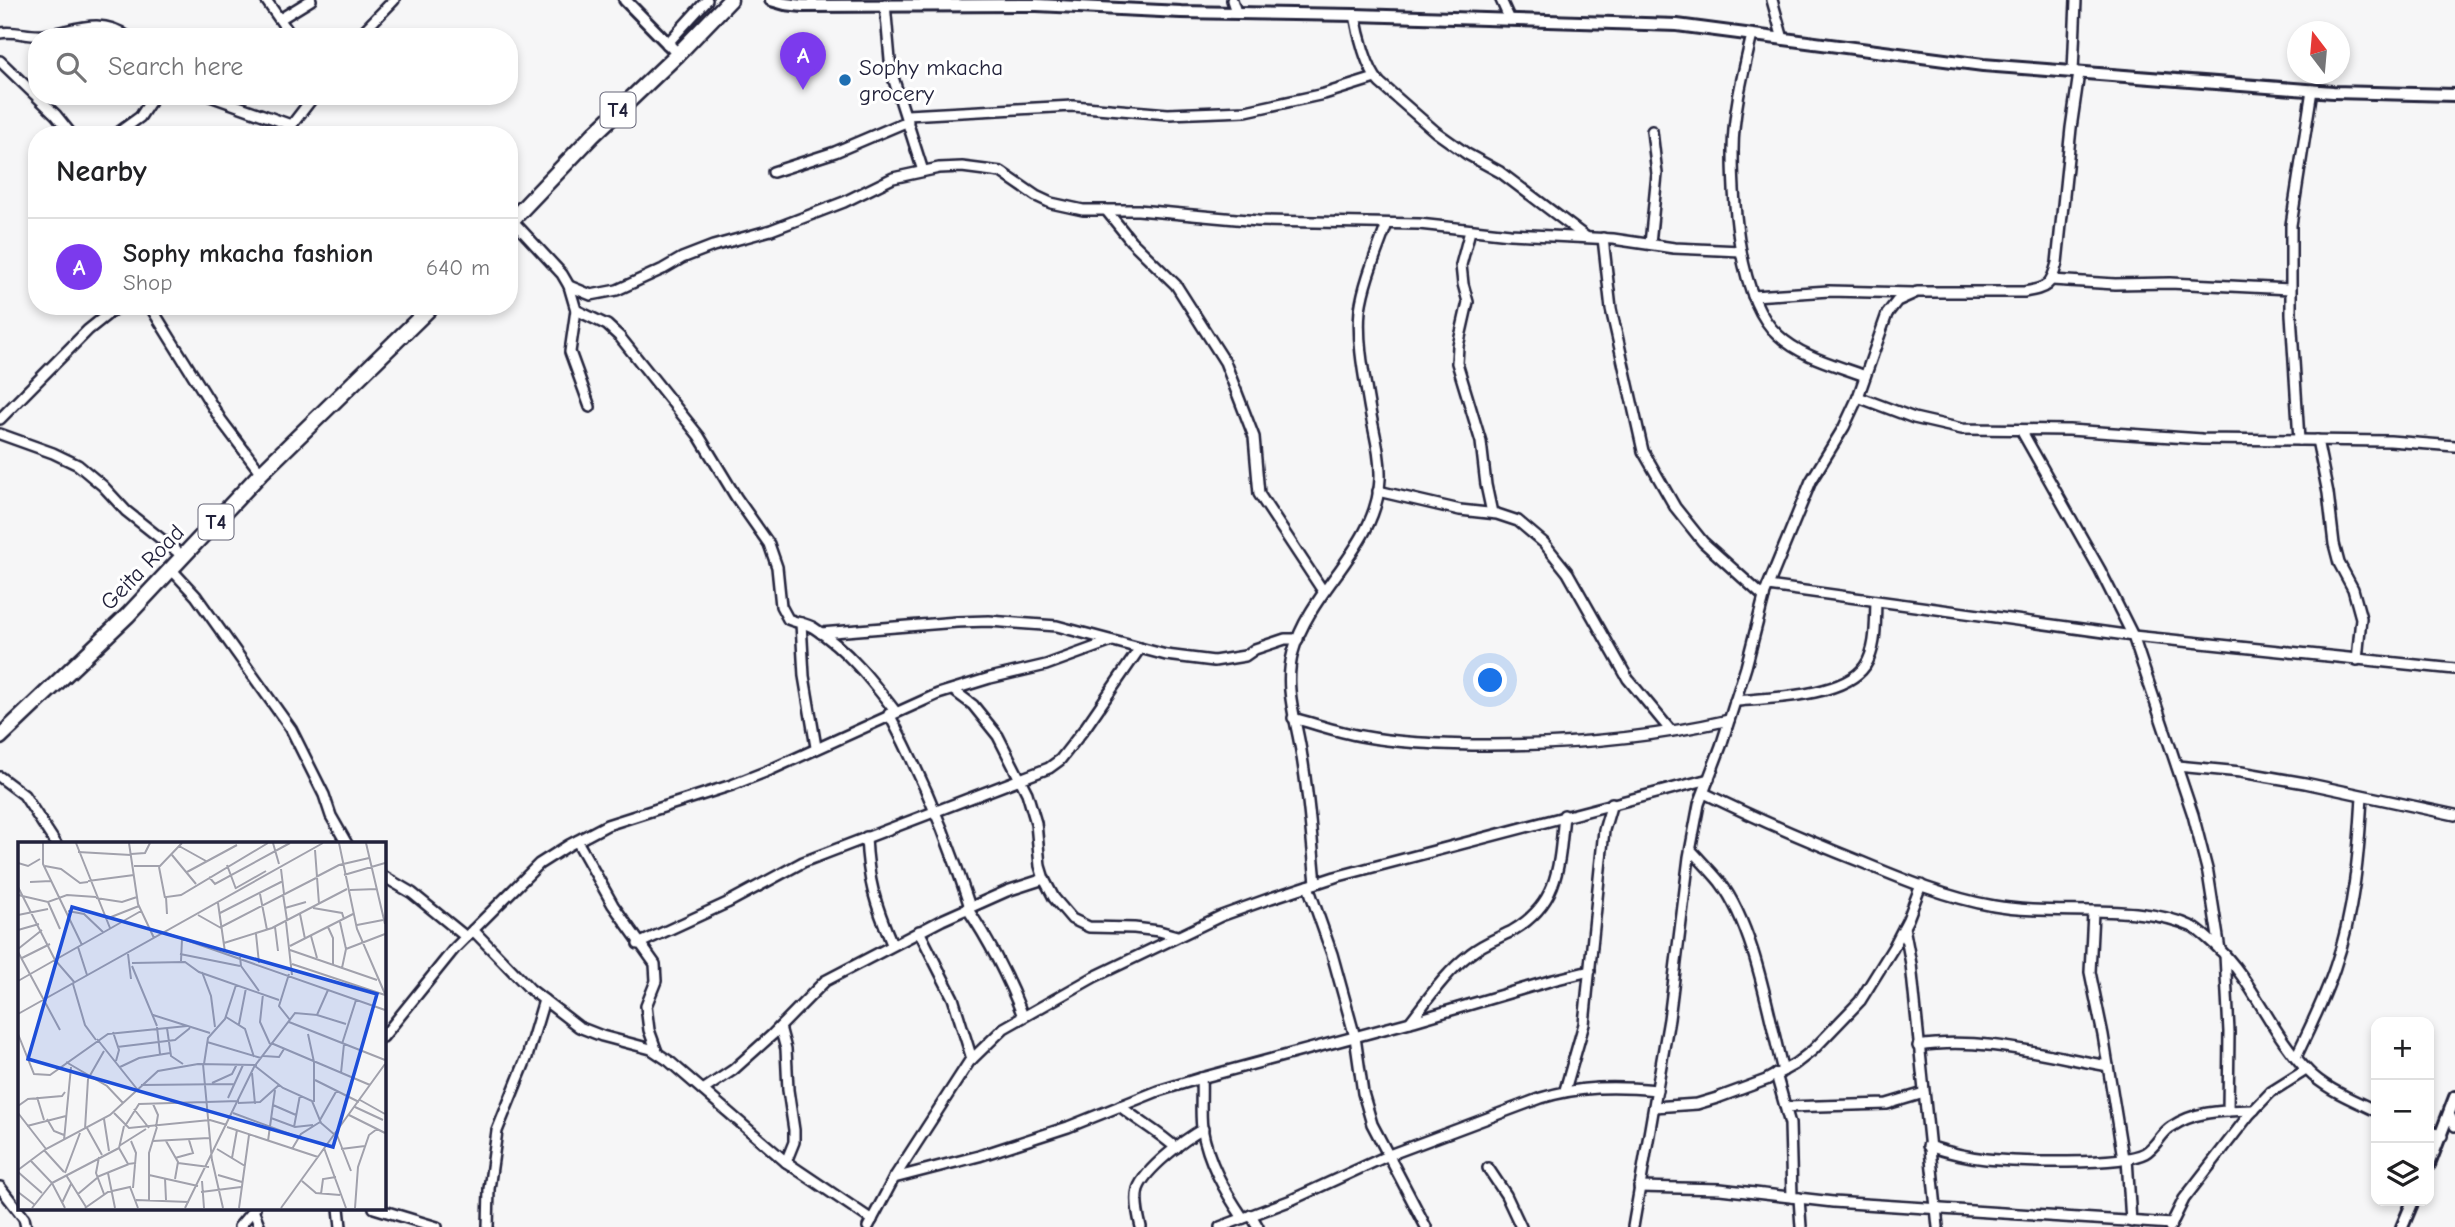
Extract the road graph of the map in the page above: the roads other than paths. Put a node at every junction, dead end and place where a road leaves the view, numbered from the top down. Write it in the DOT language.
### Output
graph roads {
  1 [pos="266,0"];
  2 [pos="311,0"];
  3 [pos="394,0"];
  4 [pos="625,0"];
  5 [pos="707,0"];
  6 [pos="730,0"];
  7 [pos="771,0"];
  8 [pos="1232,0"];
  9 [pos="1502,0"];
  10 [pos="1772,0"];
  11 [pos="2076,0"];
  12 [pos="885,4"];
  13 [pos="1236,12"];
  14 [pos="1355,15"];
  15 [pos="280,19"];
  16 [pos="1510,20"];
  17 [pos="75,28"];
  18 [pos="111,28"];
  19 [pos="286,28"];
  20 [pos="367,28"];
  21 [pos="0,33"];
  22 [pos="28,34"];
  23 [pos="1752,35"];
  24 [pos="1783,39"];
  25 [pos="673,49"];
  26 [pos="0,61"];
  27 [pos="2076,73"];
  28 [pos="1376,78"];
  29 [pos="28,88"];
  30 [pos="2312,90"];
  31 [pos="2455,95"];
  32 [pos="46,105"];
  33 [pos="148,105"];
  34 [pos="235,105"];
  35 [pos="307,105"];
  36 [pos="908,118"];
  37 [pos="291,125"];
  38 [pos="65,126"];
  39 [pos="128,126"];
  40 [pos="1652,131"];
  41 [pos="923,171"];
  42 [pos="773,172"];
  43 [pos="1107,210"];
  44 [pos="518,215"];
  45 [pos="1387,224"];
  46 [pos="518,229"];
  47 [pos="1470,231"];
  48 [pos="1586,237"];
  49 [pos="1603,238"];
  50 [pos="1650,244"];
  51 [pos="1741,251"];
  52 [pos="2052,280"];
  53 [pos="569,286"];
  54 [pos="2290,289"];
  55 [pos="1914,293"];
  56 [pos="1753,296"];
  57 [pos="576,310"];
  58 [pos="107,315"];
  59 [pos="156,315"];
  60 [pos="423,315"];
  61 [pos="1865,376"];
  62 [pos="1858,397"];
  63 [pos="590,407"];
  64 [pos="0,419"];
  65 [pos="2021,430"];
  66 [pos="0,435"];
  67 [pos="2299,440"];
  68 [pos="2316,440"];
  69 [pos="2455,446"];
  70 [pos="261,473"];
  71 [pos="1378,491"];
  72 [pos="1492,513"];
  73 [pos="184,557"];
  74 [pos="172,570"];
  75 [pos="1768,586"];
  76 [pos="1323,591"];
  77 [pos="1764,597"];
  78 [pos="1876,602"];
  79 [pos="801,623"];
  80 [pos="821,634"];
  81 [pos="2133,636"];
  82 [pos="1298,639"];
  83 [pos="1112,641"];
  84 [pos="1140,648"];
  85 [pos="2357,660"];
  86 [pos="2455,669"];
  87 [pos="953,690"];
  88 [pos="1735,701"];
  89 [pos="892,713"];
  90 [pos="1293,718"];
  91 [pos="1729,720"];
  92 [pos="1671,731"];
  93 [pos="0,737"];
  94 [pos="817,747"];
  95 [pos="2177,766"];
  96 [pos="0,777"];
  97 [pos="1019,778"];
  98 [pos="1709,779"];
  99 [pos="1704,793"];
  100 [pos="2362,796"];
  101 [pos="1612,803"];
  102 [pos="934,811"];
  103 [pos="1564,815"];
  104 [pos="2455,815"];
  105 [pos="866,837"];
  106 [pos="577,841"];
  107 [pos="56,842"];
  108 [pos="346,842"];
  109 [pos="1691,850"];
  110 [pos="385,877"];
  111 [pos="1044,879"];
  112 [pos="1312,885"];
  113 [pos="1921,885"];
  114 [pos="968,908"];
  115 [pos="2092,912"];
  116 [pos="1904,927"];
  117 [pos="919,931"];
  118 [pos="470,933"];
  119 [pos="1177,936"];
  120 [pos="638,944"];
  121 [pos="892,944"];
  122 [pos="2223,952"];
  123 [pos="1590,971"];
  124 [pos="544,1000"];
  125 [pos="1023,1016"];
  126 [pos="1410,1023"];
  127 [pos="780,1027"];
  128 [pos="385,1035"];
  129 [pos="1355,1037"];
  130 [pos="1918,1046"];
  131 [pos="657,1054"];
  132 [pos="2296,1057"];
  133 [pos="972,1059"];
  134 [pos="2108,1066"];
  135 [pos="2306,1069"];
  136 [pos="1779,1072"];
  137 [pos="1201,1078"];
  138 [pos="703,1090"];
  139 [pos="1565,1090"];
  140 [pos="1657,1090"];
  141 [pos="1924,1093"];
  142 [pos="2455,1097"];
  143 [pos="1120,1106"];
  144 [pos="1654,1107"];
  145 [pos="1786,1107"];
  146 [pos="2371,1108"];
  147 [pos="2254,1110"];
  148 [pos="2228,1111"];
  149 [pos="2449,1114"];
  150 [pos="2455,1126"];
  151 [pos="1203,1129"];
  152 [pos="2434,1133"];
  153 [pos="2442,1136"];
  154 [pos="1928,1146"];
  155 [pos="1176,1148"];
  156 [pos="2434,1154"];
  157 [pos="1389,1155"];
  158 [pos="2125,1158"];
  159 [pos="786,1162"];
  160 [pos="1488,1168"];
  161 [pos="894,1178"];
  162 [pos="0,1187"];
  163 [pos="1639,1187"];
  164 [pos="1796,1198"];
  165 [pos="2411,1206"];
  166 [pos="253,1210"];
  167 [pos="254,1210"];
  168 [pos="381,1210"];
  169 [pos="1935,1210"];
  170 [pos="1247,1217"];
  171 [pos="870,1223"];
  172 [pos="2128,1223"];
  173 [pos="2171,1225"];
  174 [pos="26,1227"];
  175 [pos="239,1227"];
  176 [pos="260,1227"];
  177 [pos="437,1227"];
  178 [pos="488,1227"];
  179 [pos="1141,1227"];
  180 [pos="1220,1227"];
  181 [pos="1258,1227"];
  182 [pos="1426,1227"];
  183 [pos="1521,1227"];
  184 [pos="1633,1227"];
  185 [pos="1801,1227"];
  186 [pos="1938,1227"];
  187 [pos="2402,1227"];
  1 -- 15 [label="street"];
  2 -- 15 [label="street"];
  3 -- 20 [label="street"];
  4 -- 25 [label="street"];
  5 -- 25 [label="street"];
  6 -- 25 [label="highway, T4"];
  7 -- 12 [label="street"];
  8 -- 13 [label="street"];
  9 -- 16 [label="street"];
  10 -- 24 [label="street"];
  11 -- 27 [label="street"];
  12 -- 13 [label="street"];
  12 -- 36 [label="street"];
  13 -- 14 [label="street"];
  14 -- 16 [label="street"];
  14 -- 28 [label="street"];
  15 -- 19 [label="street"];
  16 -- 23 [label="street"];
  17 -- 18 [label="street"];
  21 -- 22 [label="street"];
  23 -- 24 [label="street"];
  23 -- 51 [label="street"];
  24 -- 27 [label="street"];
  25 -- 44 [label="highway, T4"];
  26 -- 29 [label="street"];
  27 -- 30 [label="street"];
  27 -- 52 [label="street"];
  28 -- 36 [label="street"];
  28 -- 48 [label="street"];
  30 -- 31 [label="street"];
  30 -- 54 [label="street"];
  32 -- 38 [label="street"];
  33 -- 39 [label="street"];
  34 -- 37 [label="street"];
  35 -- 37 [label="street"];
  36 -- 41 [label="street"];
  36 -- 42 [label="street"];
  40 -- 50 [label="street"];
  41 -- 43 [label="street"];
  41 -- 53 [label="street"];
  43 -- 45 [label="street"];
  43 -- 76 [label="street"];
  45 -- 47 [label="street"];
  45 -- 71 [label="street"];
  46 -- 53 [label="street"];
  47 -- 48 [label="street"];
  47 -- 72 [label="street"];
  48 -- 49 [label="street"];
  49 -- 50 [label="street"];
  49 -- 77 [label="street"];
  50 -- 51 [label="street"];
  51 -- 56 [label="street"];
  52 -- 54 [label="street"];
  52 -- 55 [label="street"];
  53 -- 57 [label="street"];
  54 -- 67 [label="street"];
  55 -- 56 [label="street"];
  55 -- 61 [label="street"];
  56 -- 61 [label="street"];
  57 -- 63 [label="street"];
  57 -- 79 [label="street"];
  58 -- 64 [label="street"];
  59 -- 70 [label="street"];
  60 -- 70 [label="highway, Geita Road / T4"];
  61 -- 62 [label="street"];
  62 -- 65 [label="street"];
  62 -- 75 [label="street"];
  65 -- 67 [label="street"];
  65 -- 81 [label="street"];
  66 -- 73 [label="street"];
  67 -- 68 [label="street"];
  68 -- 69 [label="street"];
  68 -- 85 [label="street"];
  70 -- 73 [label="highway, Geita Road / T4"];
  71 -- 72 [label="street"];
  71 -- 76 [label="street"];
  72 -- 92 [label="street"];
  73 -- 74 [label="highway, Geita Road / T4"];
  74 -- 93 [label="highway, Geita Road / T4"];
  74 -- 108 [label="street"];
  75 -- 77 [label="street"];
  75 -- 78 [label="street"];
  76 -- 82 [label="street"];
  77 -- 88 [label="street"];
  78 -- 81 [label="street"];
  78 -- 88 [label="street"];
  79 -- 80 [label="street"];
  79 -- 94 [label="street"];
  80 -- 83 [label="street"];
  80 -- 89 [label="street"];
  81 -- 85 [label="street"];
  81 -- 95 [label="street"];
  82 -- 84 [label="street"];
  82 -- 90 [label="street"];
  83 -- 84 [label="street"];
  83 -- 87 [label="street"];
  84 -- 97 [label="street"];
  85 -- 86 [label="street"];
  87 -- 89 [label="street"];
  87 -- 97 [label="street"];
  88 -- 91 [label="street"];
  89 -- 94 [label="street"];
  89 -- 102 [label="street"];
  90 -- 92 [label="street"];
  90 -- 112 [label="street"];
  91 -- 92 [label="street"];
  91 -- 98 [label="street"];
  94 -- 106 [label="street"];
  95 -- 100 [label="street"];
  95 -- 122 [label="street"];
  96 -- 107 [label="street"];
  97 -- 102 [label="street"];
  97 -- 111 [label="street"];
  98 -- 99 [label="street"];
  98 -- 101 [label="street"];
  99 -- 109 [label="street"];
  99 -- 113 [label="street"];
  100 -- 104 [label="street"];
  100 -- 132 [label="street"];
  101 -- 103 [label="street"];
  101 -- 123 [label="street"];
  102 -- 105 [label="street"];
  102 -- 114 [label="street"];
  103 -- 112 [label="street"];
  103 -- 126 [label="street"];
  105 -- 120 [label="street"];
  105 -- 121 [label="street"];
  106 -- 118 [label="street"];
  106 -- 120 [label="street"];
  109 -- 136 [label="street"];
  109 -- 140 [label="street"];
  110 -- 118 [label="street"];
  111 -- 114 [label="street"];
  111 -- 119 [label="street"];
  112 -- 119 [label="street"];
  112 -- 129 [label="street"];
  113 -- 115 [label="street"];
  113 -- 116 [label="street"];
  114 -- 117 [label="street"];
  114 -- 125 [label="street"];
  115 -- 122 [label="street"];
  115 -- 134 [label="street"];
  116 -- 130 [label="street"];
  116 -- 136 [label="street"];
  117 -- 121 [label="street"];
  117 -- 133 [label="street"];
  118 -- 124 [label="street"];
  118 -- 128 [label="street"];
  119 -- 125 [label="street"];
  120 -- 131 [label="street"];
  121 -- 127 [label="street"];
  122 -- 132 [label="street"];
  122 -- 148 [label="street"];
  123 -- 126 [label="street"];
  123 -- 139 [label="street"];
  124 -- 131 [label="street"];
  124 -- 178 [label="street"];
  125 -- 133 [label="street"];
  126 -- 129 [label="street"];
  127 -- 138 [label="street"];
  127 -- 159 [label="street"];
  129 -- 137 [label="street"];
  129 -- 157 [label="street"];
  130 -- 134 [label="street"];
  130 -- 141 [label="street"];
  131 -- 138 [label="street"];
  132 -- 135 [label="street"];
  133 -- 161 [label="street"];
  134 -- 158 [label="street"];
  135 -- 146 [label="street"];
  135 -- 147 [label="street"];
  136 -- 144 [label="street"];
  136 -- 145 [label="street"];
  137 -- 143 [label="street"];
  137 -- 151 [label="street"];
  138 -- 159 [label="street"];
  139 -- 140 [label="street"];
  139 -- 157 [label="street"];
  140 -- 144 [label="street"];
  141 -- 145 [label="street"];
  141 -- 154 [label="street"];
  142 -- 149 [label="street"];
  143 -- 155 [label="street"];
  143 -- 161 [label="street"];
  144 -- 163 [label="street"];
  145 -- 164 [label="street"];
  147 -- 148 [label="street"];
  147 -- 173 [label="street"];
  148 -- 158 [label="street"];
  149 -- 150 [label="street"];
  149 -- 153 [label="street"];
  151 -- 155 [label="street"];
  151 -- 170 [label="street"];
  152 -- 153 [label="street"];
  153 -- 156 [label="street"];
  154 -- 158 [label="street"];
  154 -- 169 [label="street"];
  155 -- 179 [label="street"];
  157 -- 170 [label="street"];
  157 -- 182 [label="street"];
  158 -- 172 [label="street"];
  159 -- 171 [label="street"];
  160 -- 183 [label="street"];
  161 -- 171 [label="street"];
  162 -- 174 [label="street"];
  163 -- 164 [label="street"];
  163 -- 184 [label="street"];
  164 -- 169 [label="street"];
  164 -- 185 [label="street"];
  165 -- 187 [label="street"];
  166 -- 175 [label="street"];
  167 -- 176 [label="street"];
  168 -- 177 [label="street"];
  169 -- 172 [label="street"];
  169 -- 186 [label="street"];
  170 -- 180 [label="street"];
  170 -- 181 [label="street"];
  172 -- 173 [label="street"];
}
